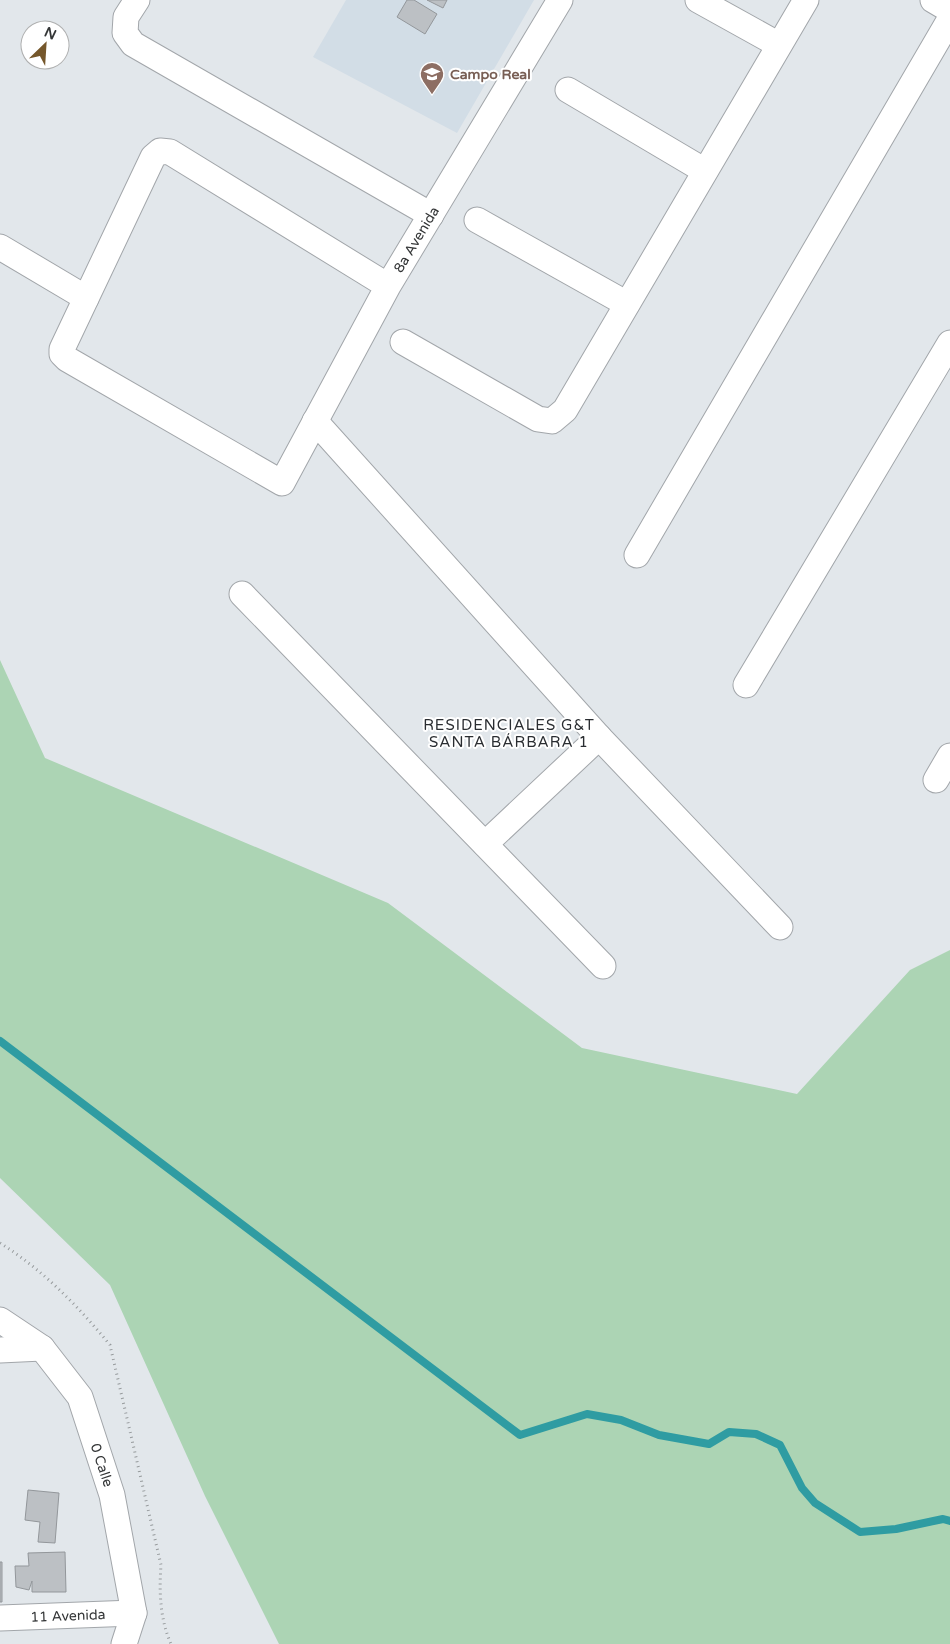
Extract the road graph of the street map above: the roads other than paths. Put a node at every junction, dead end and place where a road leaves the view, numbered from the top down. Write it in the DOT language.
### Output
graph roads {
  1 [pos="137,0"];
  2 [pos="560,0"];
  3 [pos="698,0"];
  4 [pos="806,0"];
  5 [pos="932,0"];
  6 [pos="950,10"];
  7 [pos="950,19"];
  8 [pos="779,45"];
  9 [pos="568,90"];
  10 [pos="705,171"];
  11 [pos="431,215"];
  12 [pos="477,220"];
  13 [pos="0,247"];
  14 [pos="388,286"];
  15 [pos="86,298"];
  16 [pos="627,304"];
  17 [pos="402,342"];
  18 [pos="950,343"];
  19 [pos="315,421"];
  20 [pos="637,555"];
  21 [pos="242,594"];
  22 [pos="746,685"];
  23 [pos="599,736"];
  24 [pos="950,756"];
  25 [pos="936,780"];
  26 [pos="485,844"];
  27 [pos="780,927"];
  28 [pos="603,966"];
  29 [pos="0,1320"];
  30 [pos="42,1348"];
  31 [pos="0,1350"];
  32 [pos="134,1613"];
  33 [pos="0,1618"];
  34 [pos="124,1644"];
  1 -- 11 [label="street"];
  2 -- 11 [label="street, 8a Avenida"];
  3 -- 8 [label="street"];
  4 -- 8 [label="street"];
  5 -- 6 [label="street"];
  7 -- 20 [label="street"];
  8 -- 10 [label="street"];
  9 -- 10 [label="street"];
  10 -- 16 [label="street"];
  11 -- 14 [label="street, 8a Avenida"];
  12 -- 16 [label="street"];
  13 -- 15 [label="street"];
  14 -- 15 [label="street"];
  14 -- 19 [label="street, 8a Avenida"];
  15 -- 19 [label="street, 8a Avenida"];
  16 -- 17 [label="street"];
  18 -- 22 [label="street"];
  19 -- 23 [label="street"];
  21 -- 26 [label="street"];
  23 -- 26 [label="street"];
  23 -- 27 [label="street"];
  24 -- 25 [label="street"];
  26 -- 28 [label="street"];
  29 -- 30 [label="street, 0 Calle"];
  30 -- 31 [label="street"];
  30 -- 32 [label="street, 0 Calle"];
  32 -- 33 [label="street, 11 Avenida"];
  32 -- 34 [label="street, 0 Calle"];
}
